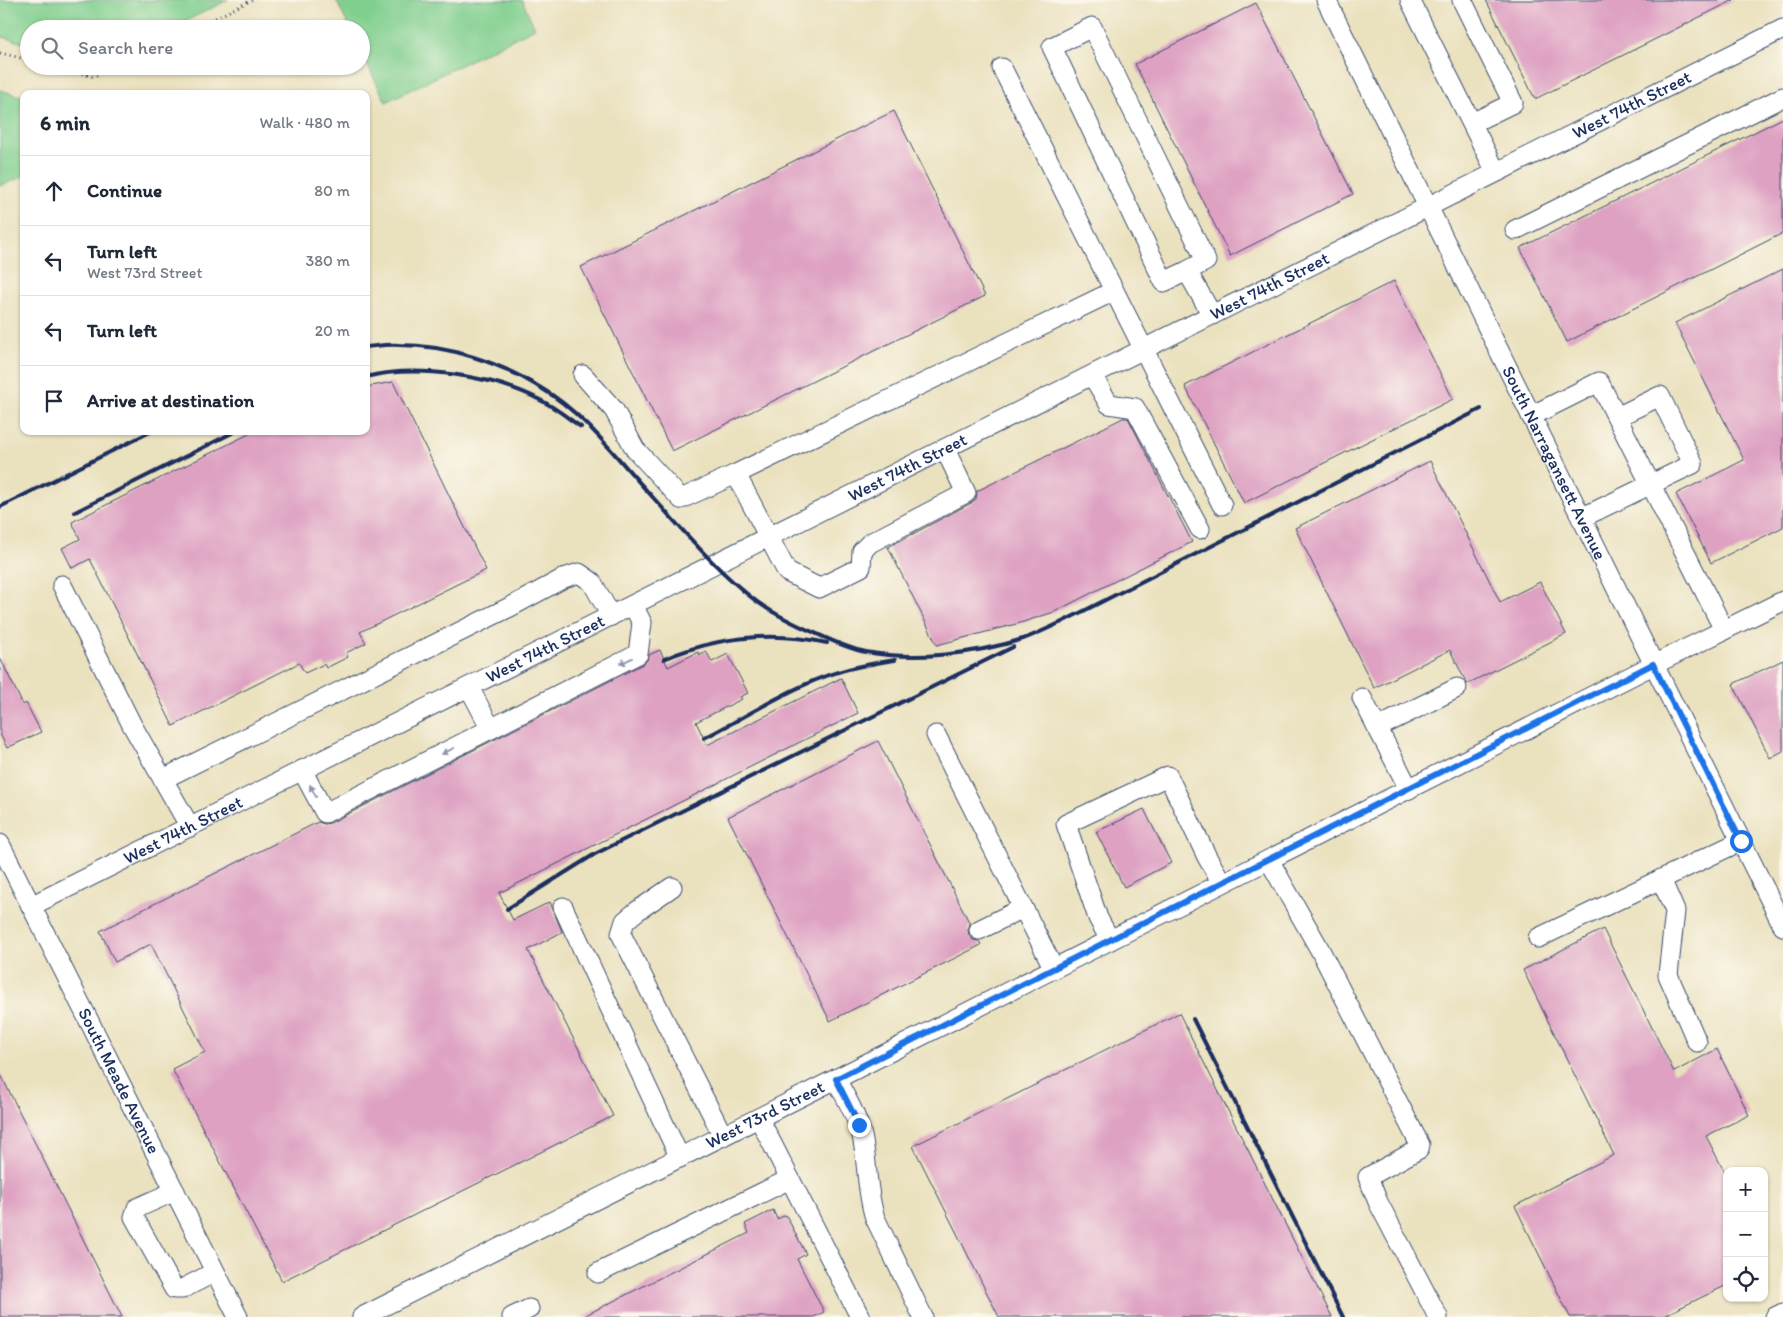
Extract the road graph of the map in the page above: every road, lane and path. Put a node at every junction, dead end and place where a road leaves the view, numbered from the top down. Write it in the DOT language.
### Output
graph roads {
  1 [pos="252,0"];
  2 [pos="1326,0"];
  3 [pos="1410,0"];
  4 [pos="1462,0"];
  5 [pos="211,20"];
  6 [pos="1783,29"];
  7 [pos="0,53"];
  8 [pos="20,58"];
  9 [pos="1002,68"];
  10 [pos="1783,96"];
  11 [pos="1472,123"];
  12 [pos="1496,172"];
  13 [pos="1428,207"];
  14 [pos="1515,230"];
  15 [pos="1187,271"];
  16 [pos="1114,291"];
  17 [pos="1212,315"];
  18 [pos="1144,349"];
  19 [pos="583,375"];
  20 [pos="1092,375"];
  21 [pos="1531,416"];
  22 [pos="1617,417"];
  23 [pos="945,449"];
  24 [pos="736,474"];
  25 [pos="1651,484"];
  26 [pos="1222,505"];
  27 [pos="1581,518"];
  28 [pos="1200,528"];
  29 [pos="769,538"];
  30 [pos="62,585"];
  31 [pos="1783,601"];
  32 [pos="632,605"];
  33 [pos="611,616"];
  34 [pos="1724,630"];
  35 [pos="1653,664"];
  36 [pos="469,686"];
  37 [pos="1457,688"];
  38 [pos="1362,698"];
  39 [pos="1377,728"];
  40 [pos="491,729"];
  41 [pos="936,735"];
  42 [pos="302,770"];
  43 [pos="163,779"];
  44 [pos="1409,789"];
  45 [pos="190,826"];
  46 [pos="1741,841"];
  47 [pos="0,844"];
  48 [pos="1269,860"];
  49 [pos="8,879"];
  50 [pos="1661,879"];
  51 [pos="1222,883"];
  52 [pos="672,887"];
  53 [pos="31,906"];
  54 [pos="563,907"];
  55 [pos="1023,908"];
  56 [pos="1780,915"];
  57 [pos="979,930"];
  58 [pos="1538,938"];
  59 [pos="1110,940"];
  60 [pos="1054,969"];
  61 [pos="1697,1042"];
  62 [pos="836,1079"];
  63 [pos="759,1118"];
  64 [pos="723,1136"];
  65 [pos="680,1158"];
  66 [pos="790,1179"];
  67 [pos="174,1190"];
  68 [pos="215,1272"];
  69 [pos="598,1273"];
  70 [pos="529,1308"];
  71 [pos="1783,1313"];
  72 [pos="238,1317"];
  73 [pos="362,1317"];
  74 [pos="512,1317"];
  75 [pos="860,1317"];
  76 [pos="924,1317"];
  77 [pos="1438,1317"];
  78 [pos="1775,1317"];
  1 -- 5 [label="path"];
  2 -- 13 [label="street, South Narragansett Avenue"];
  3 -- 11 [label="street"];
  4 -- 11 [label="street"];
  6 -- 12 [label="street, West 74th Street"];
  7 -- 8 [label="path"];
  9 -- 16 [label="street"];
  10 -- 14 [label="street"];
  11 -- 12 [label="street"];
  12 -- 13 [label="street, West 74th Street"];
  13 -- 17 [label="street, West 74th Street"];
  13 -- 21 [label="street, South Narragansett Avenue"];
  15 -- 15 [label="street"];
  15 -- 17 [label="street"];
  16 -- 18 [label="street"];
  16 -- 24 [label="street"];
  17 -- 18 [label="street, West 74th Street"];
  18 -- 20 [label="street, West 74th Street"];
  18 -- 26 [label="street"];
  19 -- 24 [label="street"];
  20 -- 23 [label="street, West 74th Street"];
  20 -- 28 [label="street"];
  21 -- 22 [label="street"];
  21 -- 27 [label="street, South Narragansett Avenue"];
  22 -- 25 [label="street"];
  22 -- 25 [label="street"];
  23 -- 29 [label="street, West 74th Street"];
  23 -- 29 [label="street"];
  24 -- 29 [label="street"];
  25 -- 27 [label="street"];
  25 -- 34 [label="street"];
  27 -- 35 [label="street, South Narragansett Avenue"];
  29 -- 32 [label="street, West 74th Street"];
  30 -- 43 [label="street"];
  31 -- 34 [label="street, West 73rd Street"];
  32 -- 33 [label="street, West 74th Street"];
  32 -- 40 [label="street, one-way"];
  33 -- 36 [label="street, West 74th Street"];
  33 -- 43 [label="street"];
  34 -- 35 [label="street, West 73rd Street"];
  35 -- 44 [label="street, West 73rd Street"];
  35 -- 46 [label="street, South Narragansett Avenue"];
  36 -- 40 [label="street"];
  36 -- 42 [label="street, West 74th Street"];
  37 -- 39 [label="street"];
  38 -- 39 [label="street"];
  39 -- 44 [label="street"];
  40 -- 42 [label="street, one-way"];
  41 -- 55 [label="street"];
  42 -- 45 [label="street, West 74th Street"];
  43 -- 45 [label="street"];
  44 -- 48 [label="street, West 73rd Street"];
  45 -- 53 [label="street, West 74th Street"];
  46 -- 50 [label="street"];
  46 -- 56 [label="street, South Narragansett Avenue"];
  47 -- 49 [label="street, South Meade Avenue"];
  48 -- 51 [label="street, West 73rd Street"];
  48 -- 77 [label="street"];
  49 -- 53 [label="street, South Meade Avenue"];
  50 -- 58 [label="street"];
  50 -- 61 [label="street"];
  51 -- 59 [label="street, West 73rd Street"];
  51 -- 59 [label="street"];
  52 -- 64 [label="street"];
  53 -- 67 [label="street, South Meade Avenue"];
  54 -- 65 [label="street"];
  55 -- 57 [label="street"];
  55 -- 60 [label="street"];
  59 -- 60 [label="street, West 73rd Street"];
  60 -- 62 [label="street, West 73rd Street"];
  62 -- 63 [label="street, West 73rd Street"];
  62 -- 76 [label="street"];
  63 -- 64 [label="street, West 73rd Street"];
  63 -- 66 [label="street"];
  64 -- 65 [label="street, West 73rd Street"];
  65 -- 73 [label="street, West 73rd Street"];
  66 -- 69 [label="street"];
  66 -- 75 [label="street"];
  67 -- 68 [label="street, South Meade Avenue"];
  67 -- 68 [label="street"];
  68 -- 72 [label="street, South Meade Avenue"];
  70 -- 74 [label="street"];
  71 -- 78 [label="street"];
}
